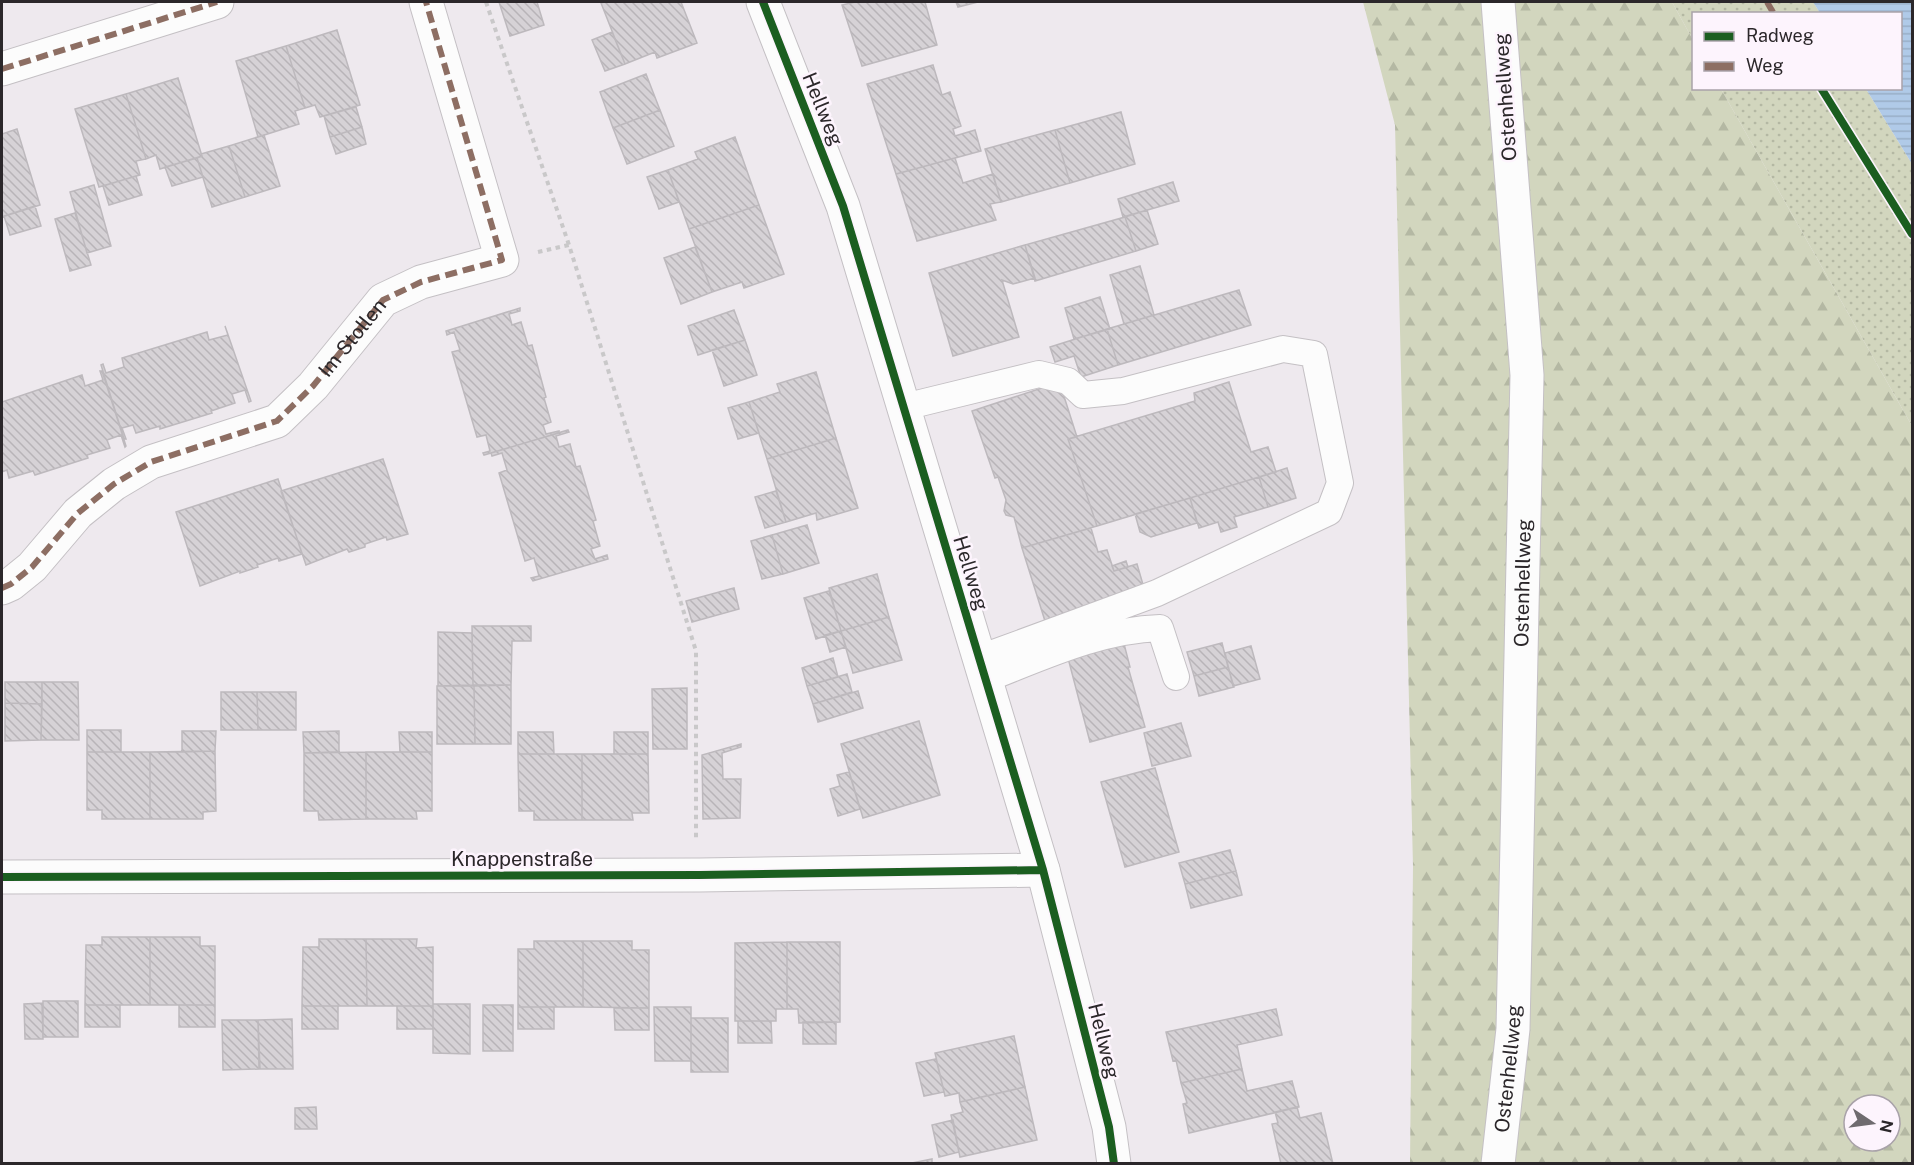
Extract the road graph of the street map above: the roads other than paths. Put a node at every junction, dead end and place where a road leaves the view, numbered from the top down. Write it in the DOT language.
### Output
graph roads {
  1 [pos="218,2"];
  2 [pos="426,2"];
  3 [pos="763,2"];
  4 [pos="1498,2"];
  5 [pos="2,69"];
  6 [pos="904,407"];
  7 [pos="2,588"];
  8 [pos="983,669"];
  9 [pos="1176,677"];
  10 [pos="1043,870"];
  11 [pos="2,877"];
  12 [pos="1114,1164"];
  13 [pos="1498,1164"];
  1 -- 5 [label="street"];
  2 -- 7 [label="street, Im Stollen"];
  3 -- 6 [label="street, Hellweg"];
  4 -- 13 [label="street, Ostenhellweg"];
  6 -- 8 [label="street, Hellweg"];
  6 -- 8 [label="lane"];
  8 -- 9 [label="lane"];
  8 -- 10 [label="street, Hellweg"];
  10 -- 11 [label="street, Knappenstraße"];
  10 -- 12 [label="street, Hellweg"];
}
